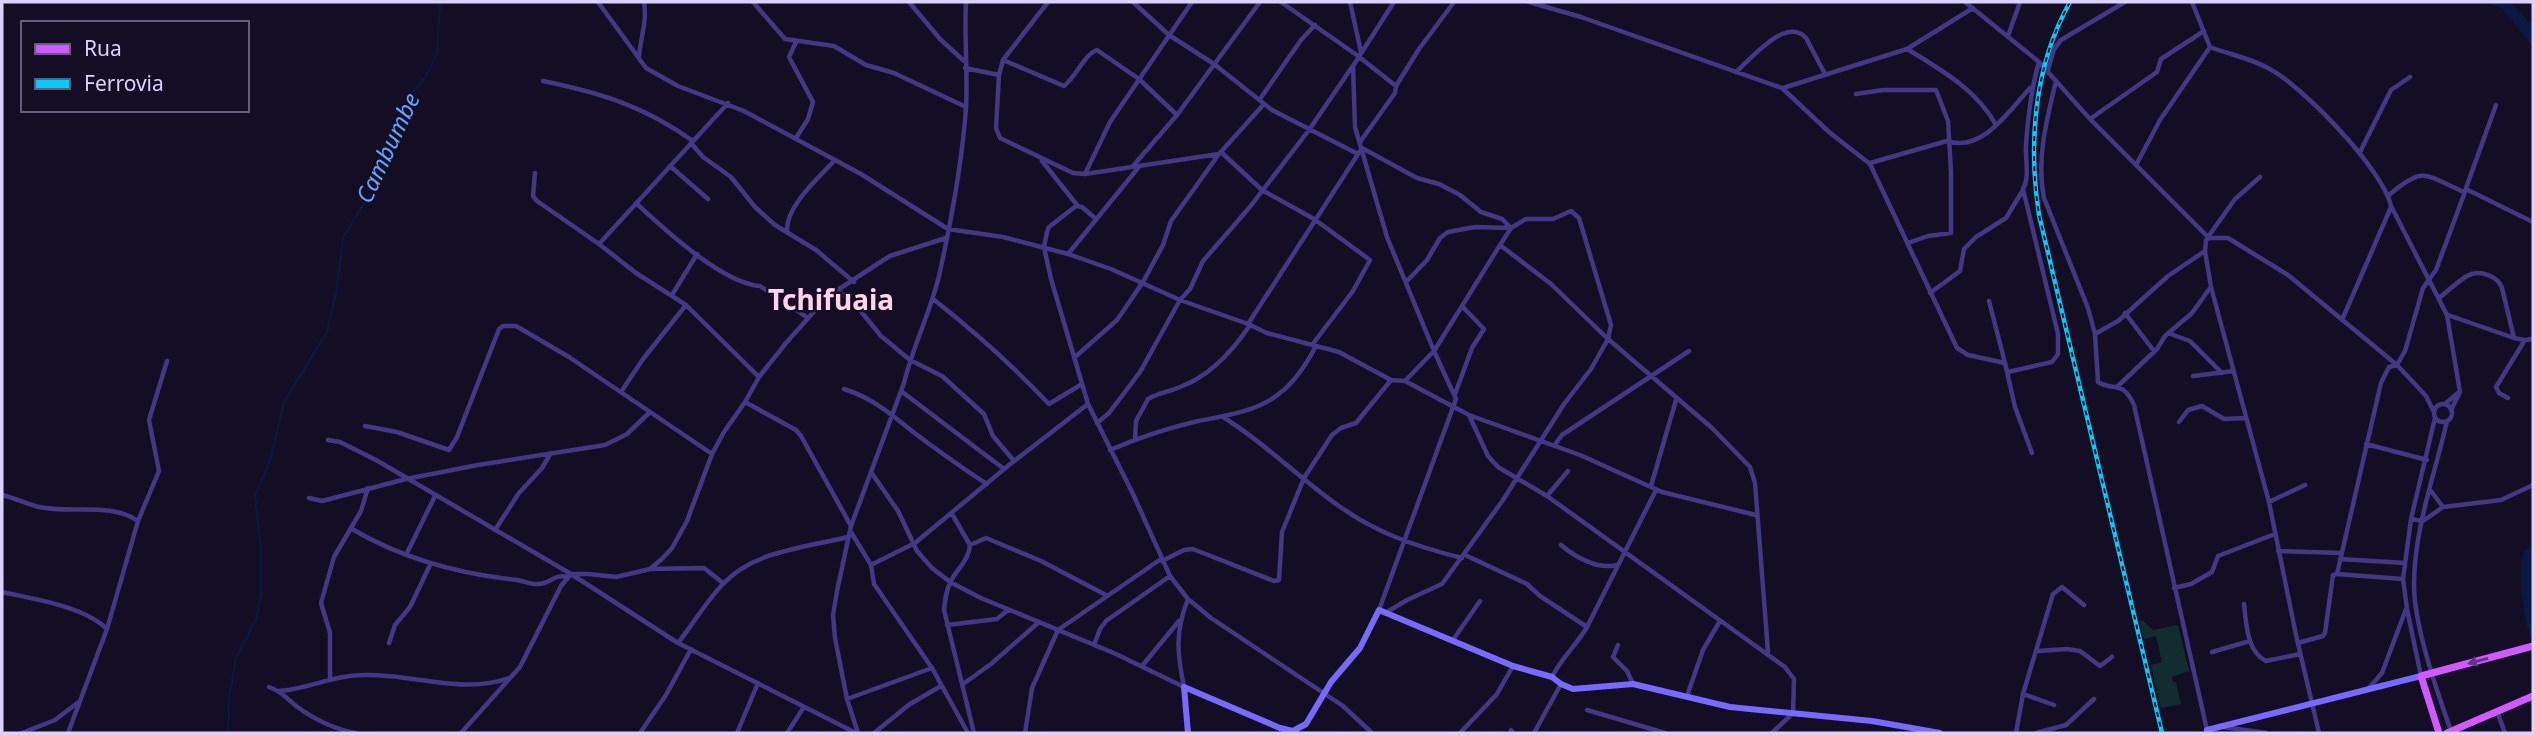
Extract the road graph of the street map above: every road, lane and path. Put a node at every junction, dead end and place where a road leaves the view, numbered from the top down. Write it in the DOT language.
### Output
graph roads {
  1 [pos="598,2"];
  2 [pos="644,2"];
  3 [pos="753,2"];
  4 [pos="909,2"];
  5 [pos="966,2"];
  6 [pos="1048,2"];
  7 [pos="1133,2"];
  8 [pos="1192,2"];
  9 [pos="1260,2"];
  10 [pos="1281,2"];
  11 [pos="1394,2"];
  12 [pos="1454,2"];
  13 [pos="1529,2"];
  14 [pos="1965,2"];
  15 [pos="2020,2"];
  16 [pos="2125,2"];
  17 [pos="2192,2"];
  18 [pos="1351,3"];
  19 [pos="1973,8"];
  20 [pos="1315,25"];
  21 [pos="2204,31"];
  22 [pos="1169,35"];
  23 [pos="2008,36"];
  24 [pos="796,41"];
  25 [pos="2210,47"];
  26 [pos="1907,49"];
  27 [pos="1360,54"];
  28 [pos="639,57"];
  29 [pos="1003,60"];
  30 [pos="2039,62"];
  31 [pos="965,64"];
  32 [pos="1214,64"];
  33 [pos="1353,66"];
  34 [pos="2048,71"];
  35 [pos="1736,72"];
  36 [pos="1825,74"];
  37 [pos="999,75"];
  38 [pos="2410,77"];
  39 [pos="1139,79"];
  40 [pos="543,81"];
  41 [pos="2056,81"];
  42 [pos="1396,86"];
  43 [pos="2032,86"];
  44 [pos="1782,88"];
  45 [pos="1856,94"];
  46 [pos="1262,101"];
  47 [pos="727,103"];
  48 [pos="2496,105"];
  49 [pos="966,107"];
  50 [pos="1177,114"];
  51 [pos="2091,119"];
  52 [pos="1996,126"];
  53 [pos="1309,130"];
  54 [pos="796,138"];
  55 [pos="692,142"];
  56 [pos="1948,143"];
  57 [pos="1361,145"];
  58 [pos="2360,152"];
  59 [pos="1220,153"];
  60 [pos="1358,154"];
  61 [pos="1039,158"];
  62 [pos="835,159"];
  63 [pos="1870,164"];
  64 [pos="2136,165"];
  65 [pos="670,166"];
  66 [pos="1135,167"];
  67 [pos="535,173"];
  68 [pos="1085,174"];
  69 [pos="2260,177"];
  70 [pos="2023,189"];
  71 [pos="1262,190"];
  72 [pos="2465,190"];
  73 [pos="2389,195"];
  74 [pos="708,199"];
  75 [pos="636,203"];
  76 [pos="1077,205"];
  77 [pos="2391,206"];
  78 [pos="1096,219"];
  79 [pos="1314,219"];
  80 [pos="2533,222"];
  81 [pos="1511,228"];
  82 [pos="948,229"];
  83 [pos="788,233"];
  84 [pos="2208,237"];
  85 [pos="946,238"];
  86 [pos="1908,243"];
  87 [pos="599,244"];
  88 [pos="1500,245"];
  89 [pos="1044,247"];
  90 [pos="2205,251"];
  91 [pos="697,254"];
  92 [pos="1068,254"];
  93 [pos="2431,280"];
  94 [pos="854,282"];
  95 [pos="1143,282"];
  96 [pos="1406,282"];
  97 [pos="2211,287"];
  98 [pos="838,291"];
  99 [pos="1930,293"];
  100 [pos="672,295"];
  101 [pos="2439,298"];
  102 [pos="933,299"];
  103 [pos="1180,300"];
  104 [pos="1989,301"];
  105 [pos="686,305"];
  106 [pos="1462,306"];
  107 [pos="2125,313"];
  108 [pos="2447,315"];
  109 [pos="808,318"];
  110 [pos="2342,320"];
  111 [pos="1249,324"];
  112 [pos="2167,333"];
  113 [pos="2095,334"];
  114 [pos="2514,338"];
  115 [pos="1608,339"];
  116 [pos="2533,339"];
  117 [pos="2525,340"];
  118 [pos="1314,345"];
  119 [pos="1433,351"];
  120 [pos="1689,351"];
  121 [pos="2154,351"];
  122 [pos="1074,358"];
  123 [pos="167,360"];
  124 [pos="910,360"];
  125 [pos="2006,363"];
  126 [pos="2397,365"];
  127 [pos="2234,371"];
  128 [pos="2008,372"];
  129 [pos="2222,373"];
  130 [pos="2193,376"];
  131 [pos="758,377"];
  132 [pos="1650,377"];
  133 [pos="1391,380"];
  134 [pos="1405,381"];
  135 [pos="1082,384"];
  136 [pos="2118,386"];
  137 [pos="844,389"];
  138 [pos="901,391"];
  139 [pos="621,392"];
  140 [pos="2460,392"];
  141 [pos="1455,395"];
  142 [pos="2426,396"];
  143 [pos="2508,398"];
  144 [pos="1676,399"];
  145 [pos="745,402"];
  146 [pos="1088,404"];
  147 [pos="2443,404"];
  148 [pos="1455,407"];
  149 [pos="2451,410"];
  150 [pos="650,412"];
  151 [pos="892,415"];
  152 [pos="1469,415"];
  153 [pos="2434,415"];
  154 [pos="1223,417"];
  155 [pos="2246,418"];
  156 [pos="2447,421"];
  157 [pos="2179,422"];
  158 [pos="1097,423"];
  159 [pos="365,426"];
  160 [pos="1135,439"];
  161 [pos="328,440"];
  162 [pos="1541,440"];
  163 [pos="2366,444"];
  164 [pos="1554,446"];
  165 [pos="1110,450"];
  166 [pos="2032,453"];
  167 [pos="712,454"];
  168 [pos="549,455"];
  169 [pos="2427,460"];
  170 [pos="1014,461"];
  171 [pos="2426,466"];
  172 [pos="1004,469"];
  173 [pos="2437,469"];
  174 [pos="1568,471"];
  175 [pos="870,472"];
  176 [pos="1304,478"];
  177 [pos="1516,478"];
  178 [pos="406,479"];
  179 [pos="986,484"];
  180 [pos="2305,485"];
  181 [pos="368,488"];
  182 [pos="1653,488"];
  183 [pos="2532,488"];
  184 [pos="2430,491"];
  185 [pos="2,495"];
  186 [pos="435,496"];
  187 [pos="1547,496"];
  188 [pos="309,498"];
  189 [pos="2269,502"];
  190 [pos="2443,507"];
  191 [pos="952,514"];
  192 [pos="1756,515"];
  193 [pos="2412,519"];
  194 [pos="138,521"];
  195 [pos="2423,521"];
  196 [pos="851,526"];
  197 [pos="352,529"];
  198 [pos="495,530"];
  199 [pos="2275,534"];
  200 [pos="850,535"];
  201 [pos="915,542"];
  202 [pos="1402,542"];
  203 [pos="970,545"];
  204 [pos="1561,545"];
  205 [pos="2278,551"];
  206 [pos="1626,552"];
  207 [pos="2342,553"];
  208 [pos="406,555"];
  209 [pos="1463,556"];
  210 [pos="2340,559"];
  211 [pos="1161,560"];
  212 [pos="431,562"];
  213 [pos="2405,563"];
  214 [pos="871,565"];
  215 [pos="1618,565"];
  216 [pos="650,569"];
  217 [pos="2337,574"];
  218 [pos="570,576"];
  219 [pos="1170,576"];
  220 [pos="2403,579"];
  221 [pos="950,582"];
  222 [pos="723,583"];
  223 [pos="2414,586"];
  224 [pos="2404,587"];
  225 [pos="2174,588"];
  226 [pos="2,592"];
  227 [pos="1107,595"];
  228 [pos="1188,599"];
  229 [pos="1480,601"];
  230 [pos="2244,604"];
  231 [pos="2084,605"];
  232 [pos="2407,609"];
  233 [pos="1008,610"];
  234 [pos="1379,610"];
  235 [pos="1387,613"];
  236 [pos="1179,621"];
  237 [pos="1720,621"];
  238 [pos="1039,622"];
  239 [pos="947,625"];
  240 [pos="1587,627"];
  241 [pos="107,629"];
  242 [pos="1058,630"];
  243 [pos="1453,640"];
  244 [pos="2250,641"];
  245 [pos="389,643"];
  246 [pos="678,643"];
  247 [pos="2298,643"];
  248 [pos="1094,645"];
  249 [pos="1618,645"];
  250 [pos="2533,646"];
  251 [pos="691,649"];
  252 [pos="2038,651"];
  253 [pos="2212,652"];
  254 [pos="1768,653"];
  255 [pos="2300,654"];
  256 [pos="2112,657"];
  257 [pos="1142,666"];
  258 [pos="1513,666"];
  259 [pos="932,668"];
  260 [pos="2382,673"];
  261 [pos="2432,673"];
  262 [pos="2421,676"];
  263 [pos="512,677"];
  264 [pos="1552,677"];
  265 [pos="330,680"];
  266 [pos="758,683"];
  267 [pos="963,684"];
  268 [pos="1561,684"];
  269 [pos="1633,684"];
  270 [pos="2385,685"];
  271 [pos="941,686"];
  272 [pos="269,687"];
  273 [pos="1184,687"];
  274 [pos="2368,690"];
  275 [pos="278,691"];
  276 [pos="1324,694"];
  277 [pos="2023,694"];
  278 [pos="1687,696"];
  279 [pos="2533,696"];
  280 [pos="847,699"];
  281 [pos="2094,699"];
  282 [pos="81,701"];
  283 [pos="2311,703"];
  284 [pos="2054,705"];
  285 [pos="804,707"];
  286 [pos="1587,710"];
  287 [pos="2497,711"];
  288 [pos="2444,712"];
  289 [pos="1793,713"];
  290 [pos="2434,716"];
  291 [pos="2220,727"];
  292 [pos="1293,732"];
  293 [pos="2208,732"];
  294 [pos="2240,732"];
  295 [pos="22,733"];
  296 [pos="68,733"];
  297 [pos="356,733"];
  298 [pos="461,733"];
  299 [pos="640,733"];
  300 [pos="737,733"];
  301 [pos="787,733"];
  302 [pos="857,733"];
  303 [pos="874,733"];
  304 [pos="971,733"];
  305 [pos="1025,733"];
  306 [pos="1188,733"];
  307 [pos="1372,733"];
  308 [pos="1460,733"];
  309 [pos="1534,733"];
  310 [pos="1665,733"];
  311 [pos="1772,733"];
  312 [pos="1940,733"];
  313 [pos="2016,733"];
  314 [pos="2036,733"];
  315 [pos="2267,733"];
  316 [pos="2319,733"];
  317 [pos="2439,733"];
  318 [pos="2449,733"];
  319 [pos="2505,733"];
  1 -- 28 [label="street"];
  2 -- 28 [label="street"];
  3 -- 24 [label="street"];
  4 -- 31 [label="street"];
  5 -- 31 [label="street"];
  6 -- 29 [label="street"];
  7 -- 22 [label="street"];
  8 -- 22 [label="street"];
  9 -- 32 [label="street"];
  10 -- 20 [label="street"];
  11 -- 27 [label="street"];
  12 -- 42 [label="street"];
  13 -- 35 [label="street"];
  14 -- 19 [label="street"];
  15 -- 23 [label="street"];
  16 -- 34 [label="street"];
  17 -- 21 [label="street"];
  18 -- 27 [label="street"];
  19 -- 23 [label="street"];
  19 -- 26 [label="street"];
  20 -- 27 [label="street"];
  20 -- 46 [label="street"];
  21 -- 25 [label="street"];
  21 -- 51 [label="street"];
  22 -- 32 [label="street"];
  22 -- 39 [label="street"];
  23 -- 30 [label="street"];
  24 -- 49 [label="street"];
  24 -- 54 [label="street"];
  25 -- 58 [label="street"];
  25 -- 64 [label="street"];
  26 -- 36 [label="street"];
  26 -- 52 [label="street"];
  27 -- 33 [label="street"];
  27 -- 42 [label="street"];
  28 -- 47 [label="street"];
  29 -- 37 [label="street"];
  29 -- 39 [label="street"];
  30 -- 34 [label="street"];
  30 -- 43 [label="street"];
  31 -- 37 [label="street"];
  31 -- 49 [label="street"];
  32 -- 46 [label="street"];
  32 -- 50 [label="street"];
  33 -- 53 [label="street"];
  33 -- 57 [label="street"];
  34 -- 41 [label="street"];
  35 -- 36 [label="street"];
  35 -- 44 [label="street"];
  36 -- 44 [label="street"];
  37 -- 61 [label="street"];
  38 -- 58 [label="street"];
  39 -- 50 [label="street"];
  39 -- 68 [label="street"];
  40 -- 55 [label="street"];
  41 -- 51 [label="street"];
  41 -- 113 [label="street"];
  42 -- 57 [label="street"];
  43 -- 52 [label="street"];
  43 -- 70 [label="street"];
  44 -- 63 [label="street"];
  45 -- 56 [label="street"];
  46 -- 53 [label="street"];
  46 -- 59 [label="street"];
  47 -- 54 [label="street"];
  47 -- 55 [label="street"];
  48 -- 72 [label="street"];
  49 -- 82 [label="street"];
  50 -- 66 [label="street"];
  51 -- 64 [label="street"];
  52 -- 56 [label="street"];
  53 -- 60 [label="street"];
  53 -- 71 [label="street"];
  54 -- 62 [label="street"];
  55 -- 65 [label="street"];
  55 -- 83 [label="street"];
  56 -- 63 [label="street"];
  56 -- 86 [label="street"];
  57 -- 60 [label="street"];
  57 -- 81 [label="street"];
  57 -- 96 [label="street"];
  58 -- 73 [label="street"];
  59 -- 66 [label="street"];
  59 -- 71 [label="street"];
  59 -- 95 [label="street"];
  60 -- 79 [label="street"];
  61 -- 68 [label="street"];
  61 -- 76 [label="street"];
  62 -- 82 [label="street"];
  62 -- 83 [label="street"];
  63 -- 86 [label="street"];
  64 -- 84 [label="street"];
  65 -- 74 [label="street"];
  65 -- 75 [label="street"];
  66 -- 68 [label="street"];
  66 -- 78 [label="street"];
  67 -- 87 [label="street"];
  69 -- 84 [label="street"];
  70 -- 99 [label="street"];
  70 -- 128 [label="street"];
  71 -- 79 [label="street"];
  71 -- 103 [label="street"];
  72 -- 73 [label="street"];
  72 -- 80 [label="street"];
  72 -- 93 [label="street"];
  73 -- 77 [label="street"];
  75 -- 87 [label="street"];
  75 -- 91 [label="street"];
  76 -- 78 [label="street"];
  76 -- 89 [label="street"];
  77 -- 93 [label="street"];
  77 -- 110 [label="street"];
  78 -- 92 [label="street"];
  79 -- 111 [label="street"];
  79 -- 118 [label="street"];
  81 -- 88 [label="street"];
  81 -- 96 [label="street"];
  81 -- 115 [label="street"];
  82 -- 85 [label="street"];
  82 -- 89 [label="street"];
  83 -- 94 [label="street"];
  84 -- 90 [label="street"];
  84 -- 110 [label="street"];
  85 -- 94 [label="street"];
  85 -- 102 [label="street"];
  86 -- 99 [label="street"];
  87 -- 100 [label="street"];
  88 -- 106 [label="street"];
  88 -- 115 [label="street"];
  89 -- 92 [label="street"];
  89 -- 122 [label="street"];
  90 -- 97 [label="street"];
  90 -- 107 [label="street"];
  91 -- 100 [label="street"];
  91 -- 109 [label="street"];
  92 -- 95 [label="street"];
  93 -- 101 [label="street"];
  93 -- 126 [label="street"];
  94 -- 98 [label="street"];
  95 -- 103 [label="street"];
  95 -- 122 [label="street"];
  96 -- 119 [label="street"];
  97 -- 112 [label="street"];
  97 -- 127 [label="street"];
  98 -- 109 [label="street"];
  98 -- 124 [label="street"];
  99 -- 125 [label="street"];
  100 -- 105 [label="street"];
  101 -- 108 [label="street"];
  101 -- 114 [label="street"];
  102 -- 124 [label="street"];
  102 -- 135 [label="street"];
  103 -- 111 [label="street"];
  103 -- 158 [label="street"];
  104 -- 125 [label="street"];
  105 -- 131 [label="street"];
  105 -- 139 [label="street"];
  106 -- 119 [label="street"];
  106 -- 141 [label="street"];
  107 -- 113 [label="street"];
  107 -- 121 [label="street"];
  108 -- 114 [label="street"];
  108 -- 140 [label="street"];
  109 -- 131 [label="street"];
  110 -- 126 [label="street"];
  111 -- 118 [label="street"];
  111 -- 160 [label="street"];
  112 -- 121 [label="street"];
  112 -- 129 [label="street"];
  113 -- 136 [label="street"];
  114 -- 117 [label="street"];
  115 -- 132 [label="street"];
  115 -- 162 [label="street"];
  116 -- 117 [label="street"];
  117 -- 143 [label="street"];
  118 -- 133 [label="street"];
  118 -- 154 [label="street"];
  119 -- 134 [label="street"];
  119 -- 141 [label="street"];
  120 -- 132 [label="street"];
  121 -- 136 [label="street"];
  122 -- 135 [label="street"];
  123 -- 194 [label="street"];
  124 -- 138 [label="street"];
  124 -- 170 [label="street"];
  125 -- 128 [label="street"];
  126 -- 142 [label="street"];
  126 -- 163 [label="street"];
  127 -- 129 [label="street"];
  127 -- 155 [label="street"];
  128 -- 166 [label="street"];
  129 -- 130 [label="street"];
  131 -- 145 [label="street"];
  132 -- 144 [label="street"];
  132 -- 164 [label="street"];
  133 -- 134 [label="street"];
  133 -- 176 [label="street"];
  134 -- 148 [label="street"];
  135 -- 146 [label="street"];
  136 -- 225 [label="street"];
  137 -- 151 [label="street"];
  138 -- 151 [label="street"];
  138 -- 172 [label="street"];
  139 -- 150 [label="street"];
  139 -- 159 [label="street"];
  140 -- 147 [label="street"];
  140 -- 149 [label="street"];
  141 -- 148 [label="street"];
  142 -- 147 [label="street"];
  142 -- 153 [label="street"];
  144 -- 182 [label="street"];
  144 -- 192 [label="street"];
  145 -- 167 [label="street"];
  145 -- 196 [label="street"];
  146 -- 158 [label="street"];
  146 -- 170 [label="street"];
  147 -- 149 [label="street"];
  147 -- 153 [label="street"];
  148 -- 152 [label="street"];
  148 -- 202 [label="street"];
  149 -- 156 [label="street"];
  150 -- 167 [label="street"];
  150 -- 168 [label="street"];
  151 -- 175 [label="street"];
  151 -- 179 [label="street"];
  152 -- 162 [label="street"];
  152 -- 177 [label="street"];
  153 -- 156 [label="street"];
  153 -- 169 [label="street"];
  154 -- 160 [label="street"];
  154 -- 176 [label="street"];
  155 -- 157 [label="street"];
  155 -- 189 [label="street"];
  156 -- 173 [label="street"];
  158 -- 165 [label="street"];
  160 -- 165 [label="street"];
  161 -- 178 [label="street"];
  162 -- 164 [label="street"];
  162 -- 177 [label="street"];
  163 -- 169 [label="street"];
  163 -- 207 [label="street"];
  164 -- 182 [label="street"];
  165 -- 211 [label="street"];
  167 -- 216 [label="street"];
  168 -- 178 [label="street"];
  168 -- 198 [label="street"];
  169 -- 171 [label="street"];
  170 -- 172 [label="street"];
  171 -- 173 [label="street"];
  171 -- 193 [label="street"];
  172 -- 179 [label="street"];
  173 -- 184 [label="street"];
  174 -- 187 [label="street"];
  175 -- 196 [label="street"];
  175 -- 201 [label="street"];
  176 -- 202 [label="street"];
  176 -- 211 [label="street"];
  177 -- 187 [label="street"];
  177 -- 209 [label="street"];
  178 -- 181 [label="street"];
  178 -- 186 [label="street"];
  179 -- 191 [label="street"];
  180 -- 189 [label="street"];
  181 -- 188 [label="street"];
  181 -- 197 [label="street"];
  182 -- 192 [label="street"];
  182 -- 206 [label="street"];
  183 -- 190 [label="street"];
  184 -- 190 [label="street"];
  184 -- 195 [label="street"];
  185 -- 194 [label="street"];
  186 -- 198 [label="street"];
  186 -- 208 [label="street"];
  187 -- 206 [label="street"];
  189 -- 199 [label="street"];
  190 -- 195 [label="street"];
  191 -- 201 [label="street"];
  191 -- 203 [label="street"];
  192 -- 254 [label="street"];
  193 -- 195 [label="street"];
  193 -- 213 [label="street"];
  194 -- 241 [label="street"];
  195 -- 223 [label="street"];
  196 -- 200 [label="street"];
  197 -- 208 [label="street"];
  197 -- 265 [label="street"];
  198 -- 218 [label="street"];
  199 -- 205 [label="street"];
  199 -- 225 [label="street"];
  200 -- 214 [label="street"];
  200 -- 222 [label="street"];
  200 -- 280 [label="street"];
  201 -- 214 [label="street"];
  201 -- 221 [label="street"];
  202 -- 209 [label="street"];
  202 -- 234 [label="street"];
  203 -- 221 [label="street"];
  203 -- 227 [label="street"];
  204 -- 215 [label="street"];
  205 -- 207 [label="street"];
  205 -- 247 [label="street"];
  206 -- 215 [label="street"];
  206 -- 237 [label="street"];
  207 -- 210 [label="street"];
  208 -- 212 [label="street"];
  209 -- 235 [label="street"];
  209 -- 240 [label="street"];
  210 -- 213 [label="street"];
  210 -- 217 [label="street"];
  211 -- 219 [label="street"];
  211 -- 227 [label="street"];
  212 -- 218 [label="street"];
  212 -- 245 [label="street"];
  213 -- 220 [label="street"];
  214 -- 259 [label="street"];
  215 -- 240 [label="street"];
  216 -- 218 [label="street"];
  216 -- 222 [label="street"];
  217 -- 220 [label="street"];
  217 -- 247 [label="street"];
  218 -- 246 [label="street"];
  218 -- 263 [label="street"];
  219 -- 228 [label="street"];
  219 -- 248 [label="street"];
  220 -- 224 [label="street"];
  221 -- 233 [label="street"];
  221 -- 239 [label="street"];
  222 -- 246 [label="street"];
  223 -- 224 [label="street"];
  223 -- 261 [label="street"];
  224 -- 232 [label="street"];
  225 -- 293 [label="street"];
  226 -- 241 [label="street"];
  227 -- 242 [label="street"];
  228 -- 236 [label="street"];
  228 -- 276 [label="street"];
  229 -- 243 [label="street"];
  230 -- 244 [label="street"];
  231 -- 252 [label="street"];
  232 -- 260 [label="street"];
  232 -- 262 [label="street"];
  233 -- 238 [label="street"];
  233 -- 239 [label="street"];
  234 -- 235 [label="street"];
  234 -- 276 [label="street"];
  235 -- 243 [label="street"];
  236 -- 257 [label="street"];
  236 -- 273 [label="street"];
  237 -- 254 [label="street"];
  237 -- 278 [label="street"];
  238 -- 242 [label="street"];
  238 -- 267 [label="street"];
  239 -- 267 [label="street"];
  240 -- 264 [label="street"];
  241 -- 282 [label="street"];
  242 -- 248 [label="street"];
  242 -- 305 [label="street"];
  243 -- 258 [label="street"];
  244 -- 253 [label="street"];
  244 -- 255 [label="street"];
  246 -- 251 [label="street"];
  247 -- 255 [label="street"];
  248 -- 257 [label="street"];
  249 -- 269 [label="street"];
  250 -- 261 [label="main road, one-way"];
  251 -- 266 [label="street"];
  251 -- 299 [label="street"];
  252 -- 256 [label="street"];
  252 -- 277 [label="street"];
  254 -- 289 [label="street"];
  255 -- 283 [label="street"];
  257 -- 273 [label="street"];
  258 -- 264 [label="street"];
  258 -- 308 [label="street"];
  259 -- 271 [label="street"];
  259 -- 280 [label="street"];
  260 -- 270 [label="street"];
  260 -- 274 [label="street"];
  261 -- 262 [label="main road"];
  261 -- 288 [label="street"];
  262 -- 270 [label="street"];
  262 -- 290 [label="main road"];
  263 -- 265 [label="street"];
  263 -- 298 [label="street"];
  264 -- 268 [label="street"];
  265 -- 275 [label="street"];
  266 -- 285 [label="street"];
  266 -- 300 [label="street"];
  267 -- 304 [label="street"];
  268 -- 269 [label="street"];
  268 -- 309 [label="street"];
  269 -- 278 [label="street"];
  270 -- 274 [label="street"];
  271 -- 303 [label="street"];
  271 -- 304 [label="street"];
  272 -- 275 [label="street"];
  273 -- 292 [label="street"];
  273 -- 306 [label="street"];
  274 -- 283 [label="street"];
  275 -- 297 [label="street"];
  276 -- 292 [label="street"];
  276 -- 307 [label="street"];
  277 -- 284 [label="street"];
  277 -- 313 [label="street"];
  278 -- 289 [label="street"];
  279 -- 287 [label="main road"];
  280 -- 302 [label="street"];
  281 -- 314 [label="street"];
  282 -- 295 [label="street"];
  282 -- 296 [label="street"];
  283 -- 291 [label="street"];
  283 -- 316 [label="street"];
  285 -- 301 [label="street"];
  285 -- 302 [label="street"];
  286 -- 310 [label="street"];
  287 -- 318 [label="main road"];
  287 -- 319 [label="street"];
  288 -- 290 [label="street"];
  288 -- 318 [label="street"];
  289 -- 311 [label="street"];
  289 -- 312 [label="street"];
  290 -- 317 [label="main road"];
  291 -- 293 [label="street"];
  291 -- 294 [label="street"];
  294 -- 315 [label="street"];
}
